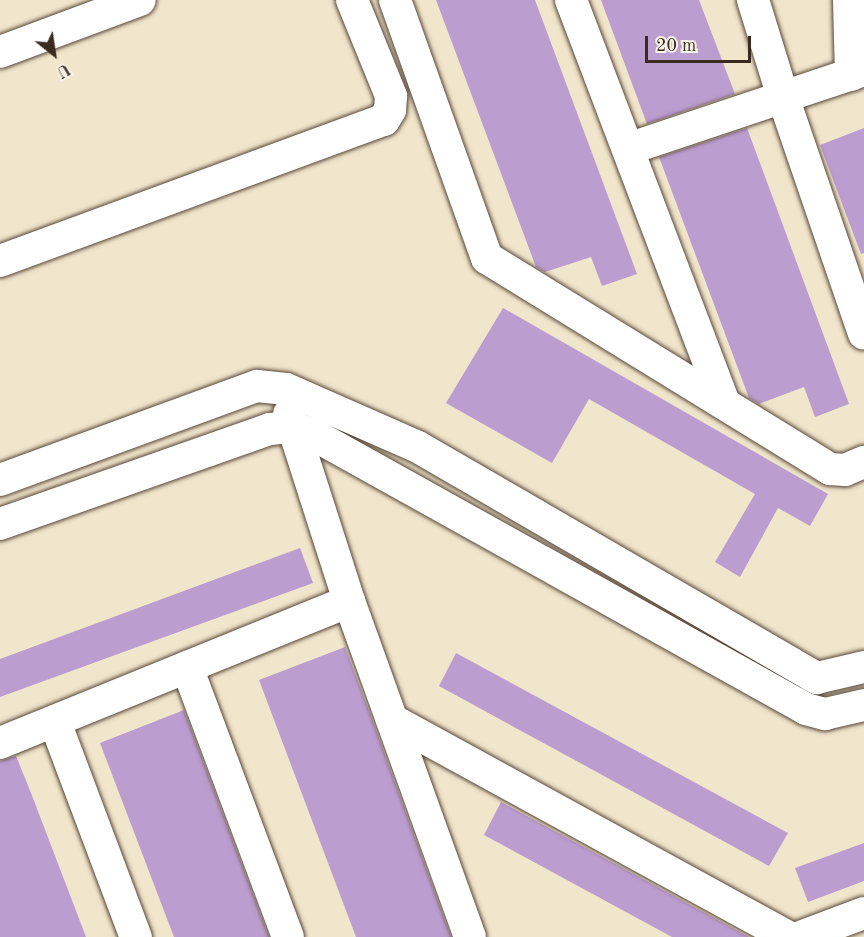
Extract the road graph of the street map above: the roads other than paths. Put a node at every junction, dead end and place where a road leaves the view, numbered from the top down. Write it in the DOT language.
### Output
graph roads {
  1 [pos="140,0"];
  2 [pos="352,0"];
  3 [pos="395,0"];
  4 [pos="572,0"];
  5 [pos="753,0"];
  6 [pos="849,0"];
  7 [pos="0,52"];
  8 [pos="857,73"];
  9 [pos="783,97"];
  10 [pos="628,149"];
  11 [pos="0,261"];
  12 [pos="853,265"];
  13 [pos="864,333"];
  14 [pos="286,389"];
  15 [pos="723,400"];
  16 [pos="291,427"];
  17 [pos="864,462"];
  18 [pos="0,480"];
  19 [pos="0,524"];
  20 [pos="349,601"];
  21 [pos="187,667"];
  22 [pos="864,667"];
  23 [pos="864,705"];
  24 [pos="392,720"];
  25 [pos="55,722"];
  26 [pos="0,743"];
  27 [pos="864,913"];
  28 [pos="136,937"];
  29 [pos="288,937"];
  30 [pos="470,937"];
  31 [pos="788,937"];
  32 [pos="800,937"];
  1 -- 7 [label="street"];
  2 -- 11 [label="street"];
  3 -- 15 [label="street"];
  4 -- 10 [label="street"];
  5 -- 9 [label="street"];
  6 -- 8 [label="street"];
  8 -- 9 [label="street"];
  9 -- 10 [label="street"];
  9 -- 12 [label="street"];
  10 -- 15 [label="street"];
  12 -- 13 [label="street"];
  14 -- 16 [label="street"];
  14 -- 18 [label="street"];
  14 -- 22 [label="street"];
  15 -- 17 [label="street"];
  16 -- 19 [label="street"];
  16 -- 20 [label="street"];
  16 -- 23 [label="street"];
  20 -- 21 [label="street"];
  20 -- 24 [label="street"];
  21 -- 25 [label="street"];
  21 -- 29 [label="street"];
  24 -- 30 [label="street"];
  24 -- 31 [label="street"];
  25 -- 26 [label="street"];
  25 -- 28 [label="street"];
  27 -- 32 [label="street"];
}
